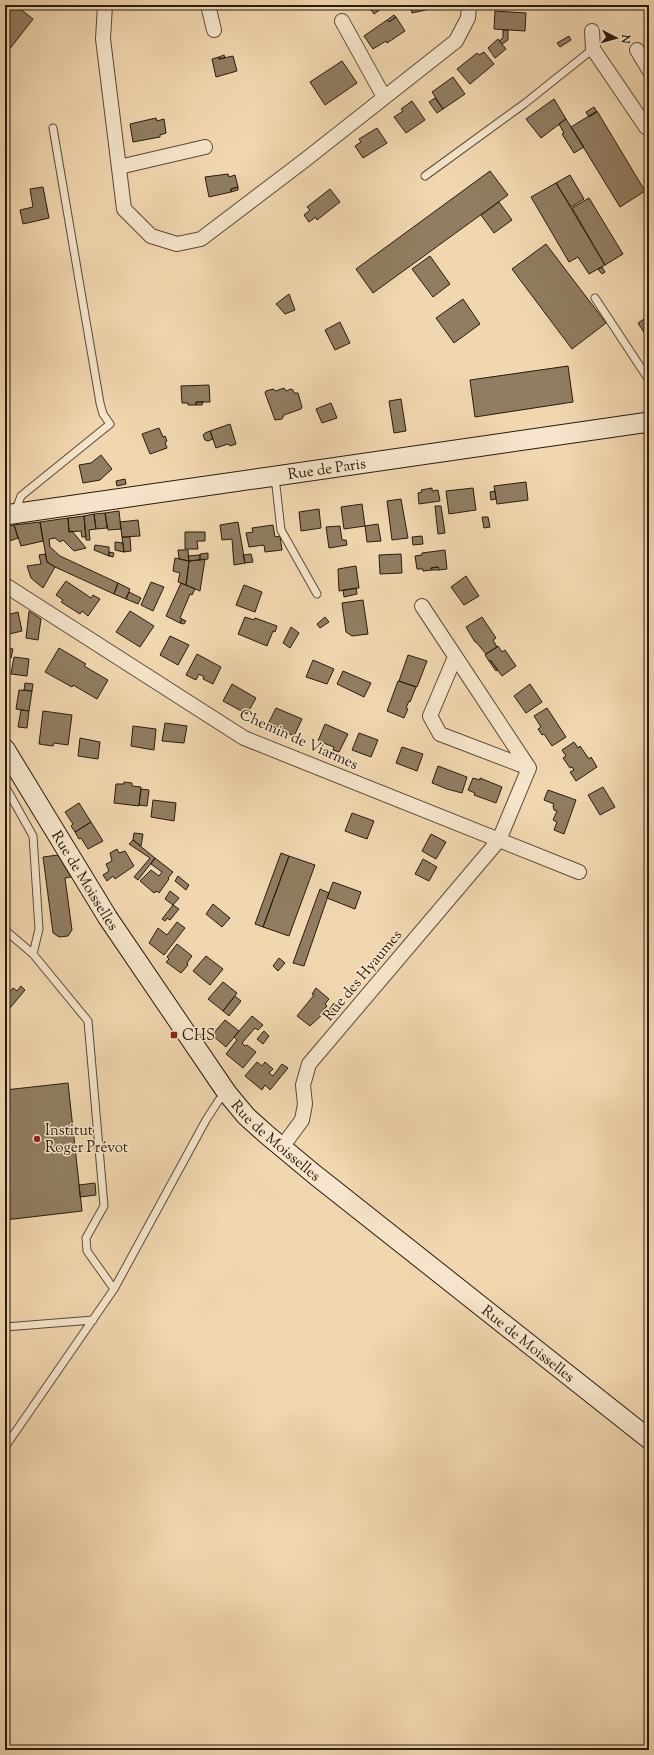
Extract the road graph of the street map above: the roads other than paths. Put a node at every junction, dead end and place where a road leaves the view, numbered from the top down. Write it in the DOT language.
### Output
graph roads {
  1 [pos="105,5"];
  2 [pos="208,5"];
  3 [pos="469,5"];
  4 [pos="342,21"];
  5 [pos="214,30"];
  6 [pos="592,31"];
  7 [pos="593,49"];
  8 [pos="637,50"];
  9 [pos="649,70"];
  10 [pos="384,96"];
  11 [pos="53,128"];
  12 [pos="649,128"];
  13 [pos="205,147"];
  14 [pos="119,167"];
  15 [pos="425,176"];
  16 [pos="595,298"];
  17 [pos="649,380"];
  18 [pos="649,422"];
  19 [pos="275,477"];
  20 [pos="10,514"];
  21 [pos="5,585"];
  22 [pos="318,594"];
  23 [pos="422,606"];
  24 [pos="454,657"];
  25 [pos="5,749"];
  26 [pos="529,768"];
  27 [pos="5,786"];
  28 [pos="499,840"];
  29 [pos="579,872"];
  30 [pos="5,930"];
  31 [pos="33,954"];
  32 [pos="227,1093"];
  33 [pos="282,1147"];
  34 [pos="114,1289"];
  35 [pos="93,1320"];
  36 [pos="5,1327"];
  37 [pos="649,1439"];
  38 [pos="5,1447"];
  1 -- 14 [label="street"];
  2 -- 5 [label="street"];
  3 -- 10 [label="street"];
  4 -- 10 [label="street"];
  6 -- 7 [label="street"];
  7 -- 12 [label="street"];
  7 -- 15 [label="lane"];
  8 -- 9 [label="street"];
  10 -- 14 [label="street"];
  11 -- 20 [label="lane"];
  13 -- 14 [label="street"];
  16 -- 17 [label="lane"];
  18 -- 19 [label="street, Rue de Paris"];
  19 -- 20 [label="street, Rue de Paris"];
  19 -- 22 [label="lane"];
  21 -- 28 [label="street, Chemin de Viarmes"];
  23 -- 24 [label="street"];
  24 -- 26 [label="street"];
  24 -- 26 [label="street"];
  25 -- 32 [label="street, Rue de Moisselles"];
  26 -- 28 [label="street, Rue des Hyaumes"];
  27 -- 31 [label="lane"];
  28 -- 29 [label="street, Chemin de Viarmes"];
  28 -- 33 [label="street, Rue des Hyaumes"];
  30 -- 31 [label="lane"];
  31 -- 34 [label="lane"];
  32 -- 33 [label="street, Rue de Moisselles"];
  32 -- 34 [label="lane"];
  33 -- 37 [label="street, Rue de Moisselles"];
  34 -- 35 [label="lane"];
  35 -- 36 [label="lane"];
  35 -- 38 [label="lane"];
}
